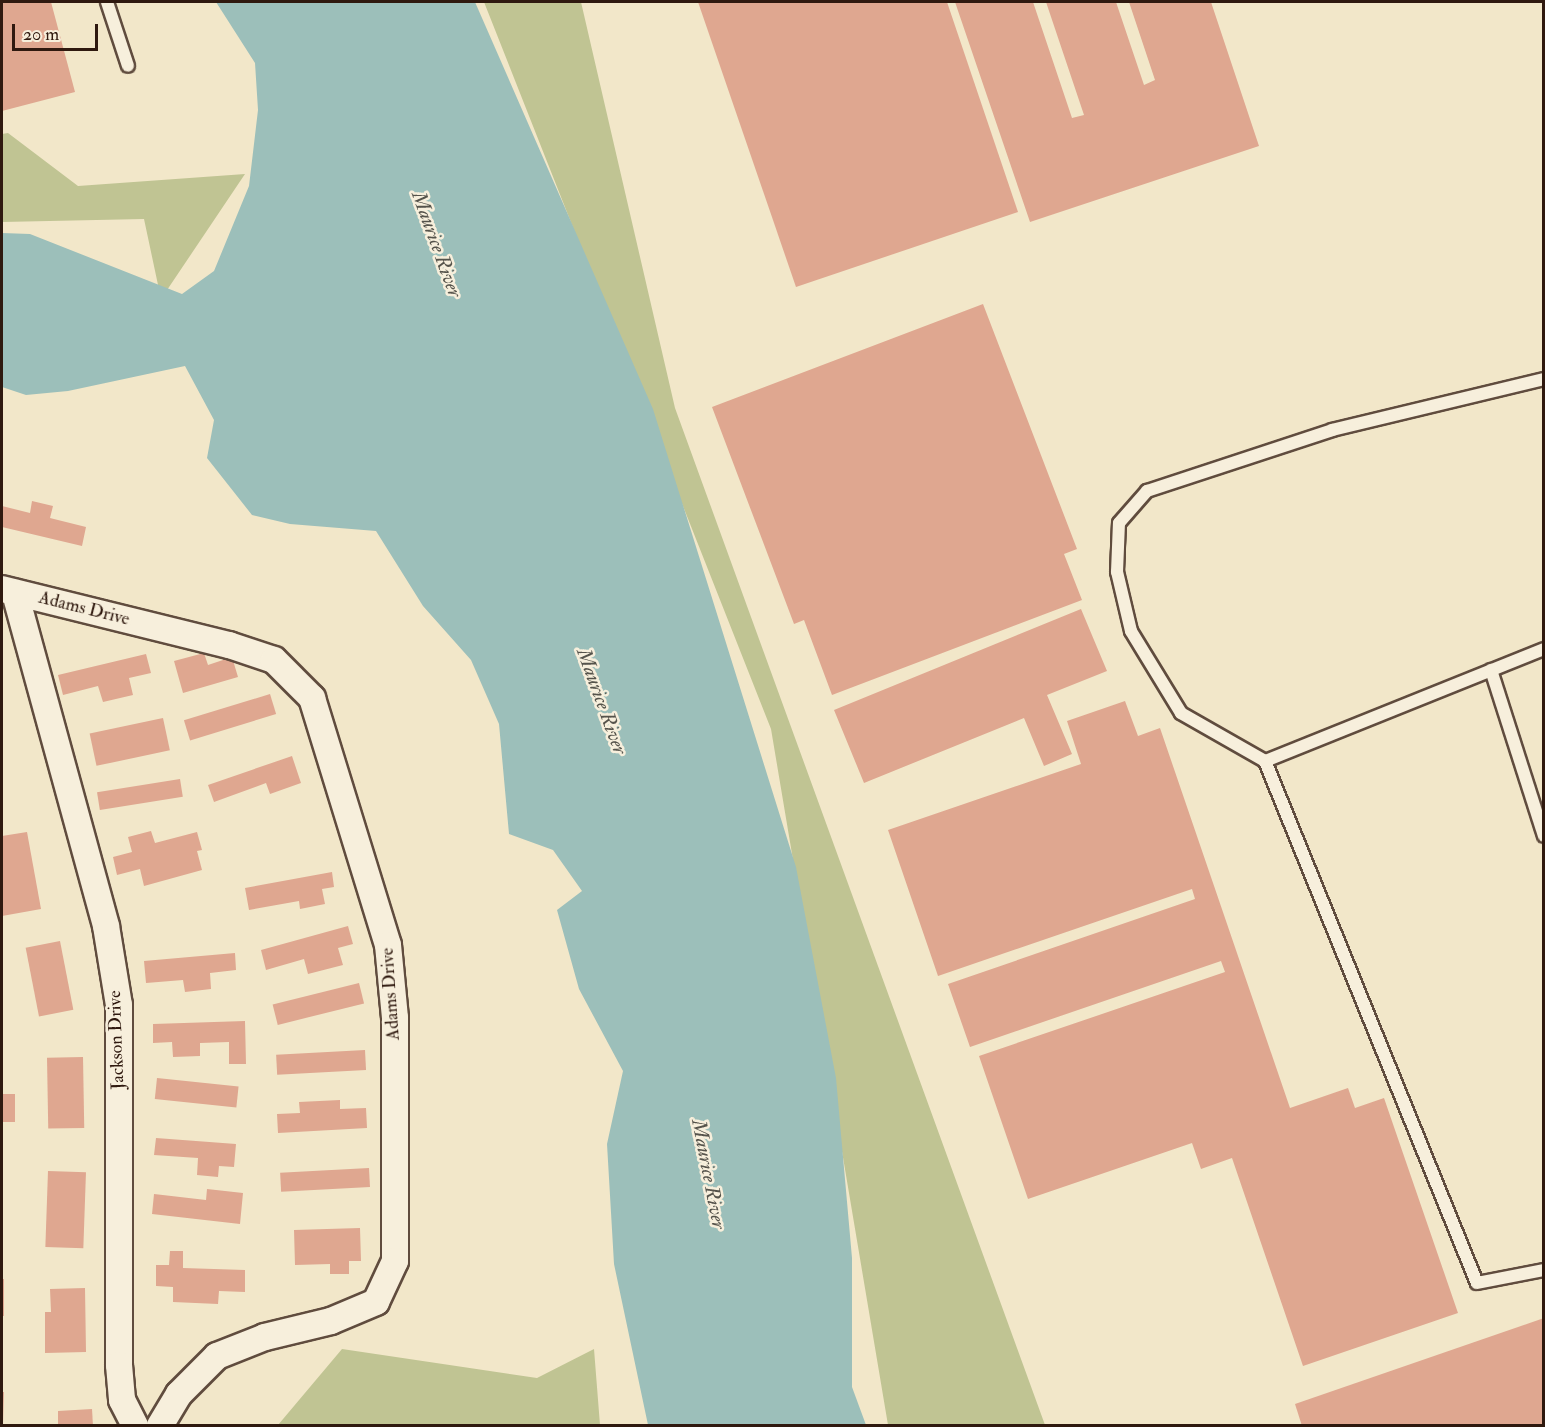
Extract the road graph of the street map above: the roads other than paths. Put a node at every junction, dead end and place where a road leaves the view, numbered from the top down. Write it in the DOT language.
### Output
graph roads {
  1 [pos="106,2"];
  2 [pos="128,66"];
  3 [pos="1544,379"];
  4 [pos="8,591"];
  5 [pos="1544,649"];
  6 [pos="1491,670"];
  7 [pos="1265,761"];
  8 [pos="1544,836"];
  9 [pos="1544,1270"];
  10 [pos="135,1425"];
  11 [pos="160,1425"];
  1 -- 2 [label="lane"];
  3 -- 7 [label="lane"];
  4 -- 10 [label="street, Jackson Drive"];
  4 -- 11 [label="street, Adams Drive"];
  5 -- 6 [label="lane"];
  6 -- 7 [label="lane"];
  6 -- 8 [label="lane"];
  7 -- 9 [label="lane"];
}
